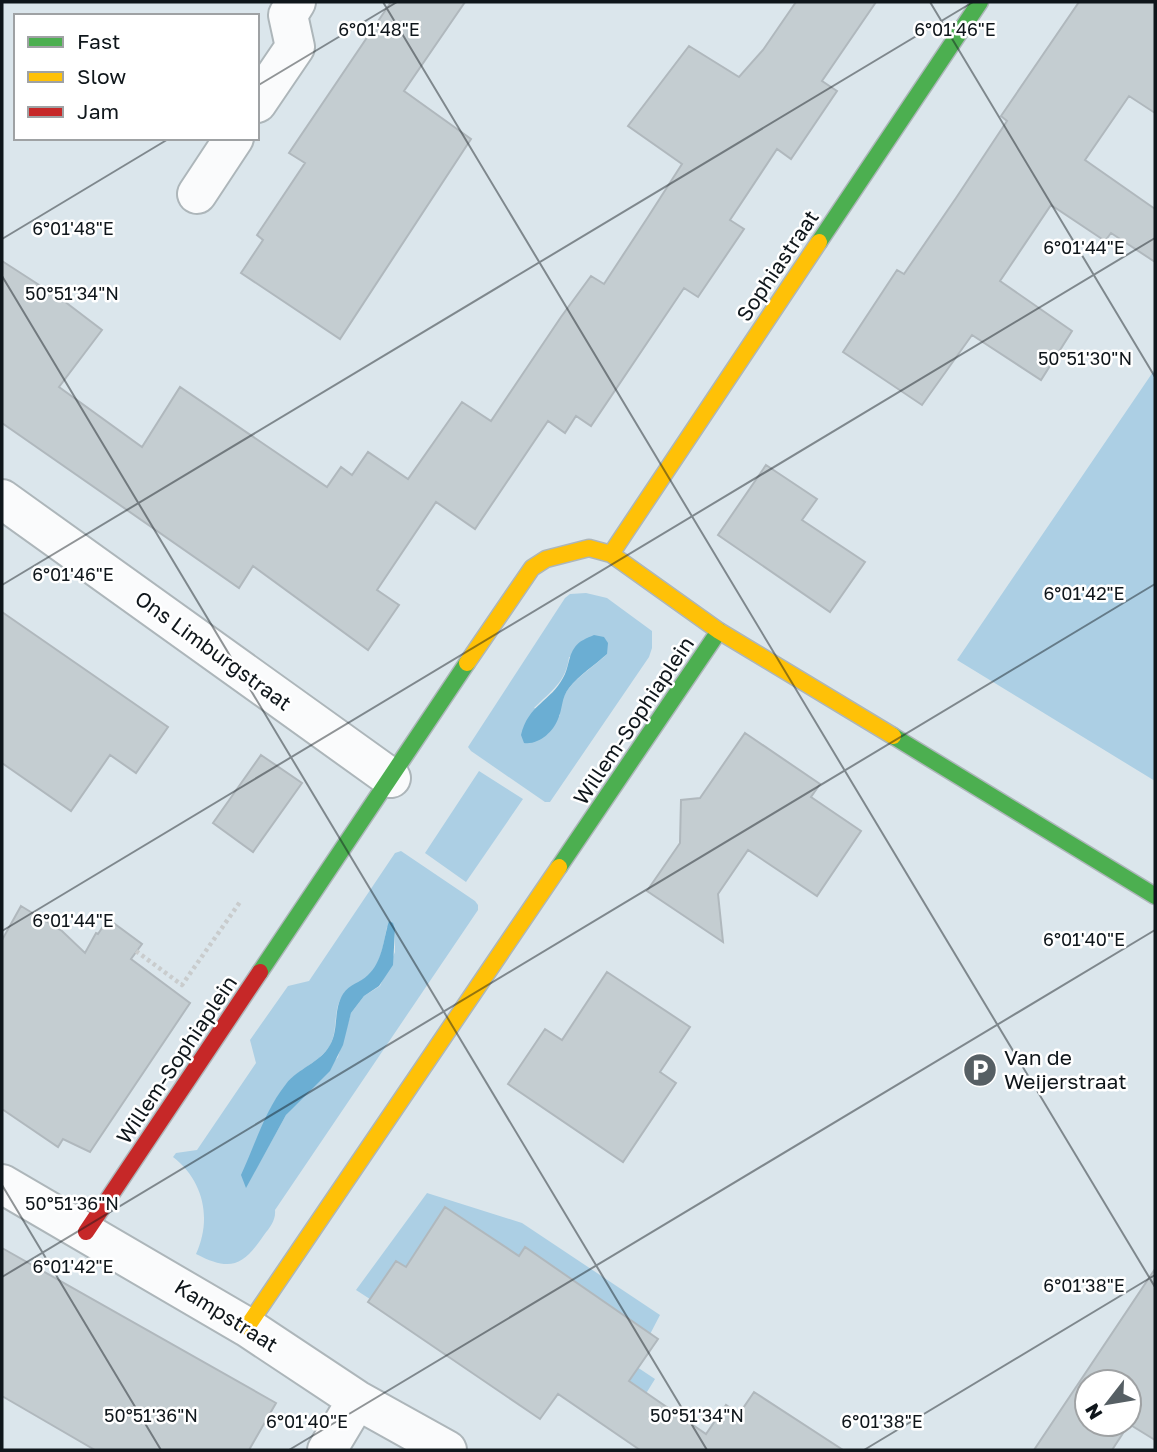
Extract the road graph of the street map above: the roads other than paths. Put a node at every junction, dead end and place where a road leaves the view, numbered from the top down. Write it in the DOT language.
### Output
graph roads {
  1 [pos="980,2"];
  2 [pos="284,6"];
  3 [pos="259,100"];
  4 [pos="233,140"];
  5 [pos="197,194"];
  6 [pos="2,499"];
  7 [pos="611,554"];
  8 [pos="719,631"];
  9 [pos="391,778"];
  10 [pos="1155,896"];
  11 [pos="2,1184"];
  12 [pos="86,1232"];
  13 [pos="247,1327"];
  14 [pos="357,1400"];
  15 [pos="327,1450"];
  16 [pos="447,1450"];
  1 -- 7 [label="street, Sophiastraat"];
  2 -- 3 [label="street"];
  4 -- 5 [label="street"];
  6 -- 9 [label="street, Ons Limburgstraat"];
  7 -- 8 [label="street, Willem-Sophiaplein"];
  7 -- 9 [label="street, Willem-Sophiaplein"];
  8 -- 10 [label="street"];
  8 -- 13 [label="street, Willem-Sophiaplein"];
  9 -- 12 [label="street, Willem-Sophiaplein"];
  11 -- 12 [label="street, Kampstraat"];
  12 -- 13 [label="street, Kampstraat"];
  13 -- 14 [label="street, Kampstraat"];
  14 -- 15 [label="street"];
  14 -- 16 [label="street, Kampstraat"];
}
